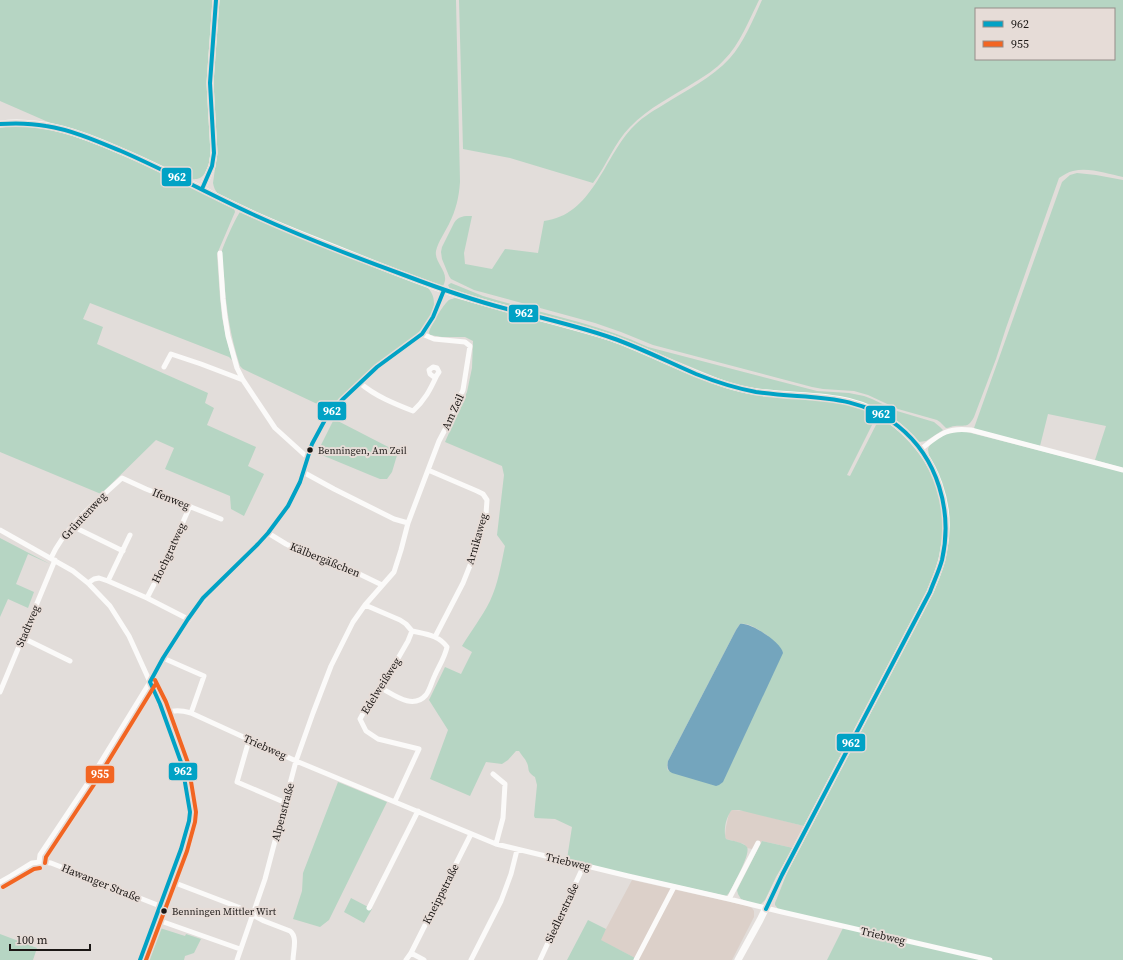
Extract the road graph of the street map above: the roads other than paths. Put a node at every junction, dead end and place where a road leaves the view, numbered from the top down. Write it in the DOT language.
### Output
graph roads {
  1 [pos="216,0"];
  2 [pos="0,124"];
  3 [pos="202,189"];
  4 [pos="220,253"];
  5 [pos="444,290"];
  6 [pos="422,334"];
  7 [pos="164,367"];
  8 [pos="437,375"];
  9 [pos="243,380"];
  10 [pos="360,383"];
  11 [pos="921,449"];
  12 [pos="307,457"];
  13 [pos="428,470"];
  14 [pos="1123,470"];
  15 [pos="303,472"];
  16 [pos="122,478"];
  17 [pos="190,506"];
  18 [pos="221,519"];
  19 [pos="408,523"];
  20 [pos="72,526"];
  21 [pos="0,530"];
  22 [pos="268,533"];
  23 [pos="130,535"];
  24 [pos="122,551"];
  25 [pos="53,559"];
  26 [pos="108,581"];
  27 [pos="88,583"];
  28 [pos="382,585"];
  29 [pos="147,598"];
  30 [pos="365,605"];
  31 [pos="188,619"];
  32 [pos="412,631"];
  33 [pos="435,637"];
  34 [pos="23,638"];
  35 [pos="163,658"];
  36 [pos="70,661"];
  37 [pos="150,682"];
  38 [pos="381,688"];
  39 [pos="0,692"];
  40 [pos="164,713"];
  41 [pos="190,713"];
  42 [pos="249,740"];
  43 [pos="296,761"];
  44 [pos="492,774"];
  45 [pos="395,801"];
  46 [pos="286,803"];
  47 [pos="418,811"];
  48 [pos="471,834"];
  49 [pos="758,843"];
  50 [pos="496,844"];
  51 [pos="517,850"];
  52 [pos="39,862"];
  53 [pos="584,866"];
  54 [pos="170,880"];
  55 [pos="0,882"];
  56 [pos="674,887"];
  57 [pos="729,899"];
  58 [pos="160,906"];
  59 [pos="369,908"];
  60 [pos="766,909"];
  61 [pos="252,915"];
  62 [pos="155,919"];
  63 [pos="240,949"];
  64 [pos="411,953"];
  65 [pos="140,960"];
  66 [pos="237,960"];
  67 [pos="293,960"];
  68 [pos="406,960"];
  69 [pos="424,960"];
  70 [pos="471,960"];
  71 [pos="540,960"];
  72 [pos="636,960"];
  73 [pos="738,960"];
  74 [pos="990,960"];
  1 -- 3 [label="street"];
  2 -- 3 [label="street"];
  3 -- 5 [label="street"];
  4 -- 9 [label="street"];
  5 -- 6 [label="street"];
  5 -- 11 [label="street"];
  6 -- 10 [label="street"];
  6 -- 13 [label="street, Am Zeil"];
  7 -- 9 [label="street"];
  8 -- 10 [label="street"];
  9 -- 12 [label="street"];
  10 -- 12 [label="street"];
  11 -- 14 [label="street"];
  11 -- 60 [label="street"];
  12 -- 15 [label="street"];
  13 -- 19 [label="street, Am Zeil"];
  13 -- 33 [label="street, Arnikaweg"];
  15 -- 19 [label="street"];
  15 -- 22 [label="street"];
  16 -- 17 [label="street, Ifenweg"];
  16 -- 20 [label="street, Grüntenweg"];
  17 -- 18 [label="street, Ifenweg"];
  17 -- 29 [label="street, Hochgratweg"];
  19 -- 28 [label="street, Am Zeil"];
  20 -- 24 [label="street"];
  20 -- 25 [label="street, Grüntenweg"];
  21 -- 25 [label="street"];
  22 -- 28 [label="street, Kälbergäßchen"];
  22 -- 31 [label="street"];
  23 -- 24 [label="street"];
  24 -- 26 [label="street"];
  25 -- 27 [label="street"];
  25 -- 34 [label="street, Stadtweg"];
  26 -- 27 [label="street"];
  26 -- 29 [label="street"];
  27 -- 37 [label="street"];
  28 -- 30 [label="street, Alpenstraße"];
  29 -- 31 [label="street"];
  30 -- 32 [label="street"];
  30 -- 43 [label="street, Alpenstraße"];
  31 -- 35 [label="street"];
  32 -- 33 [label="street"];
  32 -- 38 [label="street, Edelweißweg"];
  33 -- 38 [label="street"];
  34 -- 36 [label="street"];
  34 -- 39 [label="street, Stadtweg"];
  35 -- 37 [label="street"];
  35 -- 41 [label="street"];
  37 -- 40 [label="street"];
  37 -- 52 [label="street"];
  38 -- 45 [label="street, Edelweißweg"];
  40 -- 41 [label="street, Triebweg"];
  40 -- 54 [label="street"];
  41 -- 42 [label="street, Triebweg"];
  42 -- 43 [label="street, Triebweg"];
  42 -- 46 [label="street"];
  43 -- 45 [label="street, Triebweg"];
  43 -- 46 [label="street, Alpenstraße"];
  44 -- 50 [label="street"];
  45 -- 47 [label="street, Triebweg"];
  46 -- 61 [label="street, Alpenstraße"];
  47 -- 48 [label="street, Triebweg"];
  47 -- 59 [label="street"];
  48 -- 50 [label="street, Triebweg"];
  48 -- 64 [label="street, Kneippstraße"];
  49 -- 57 [label="street"];
  50 -- 51 [label="street, Triebweg"];
  51 -- 53 [label="street, Triebweg"];
  51 -- 70 [label="street"];
  52 -- 55 [label="street"];
  52 -- 58 [label="street, Hawanger Straße"];
  53 -- 56 [label="street, Triebweg"];
  53 -- 71 [label="street, Siedlerstraße"];
  54 -- 58 [label="street"];
  54 -- 61 [label="street"];
  56 -- 57 [label="street, Triebweg"];
  56 -- 72 [label="street"];
  57 -- 60 [label="street, Triebweg"];
  58 -- 62 [label="street"];
  60 -- 73 [label="street"];
  60 -- 74 [label="street, Triebweg"];
  61 -- 63 [label="street, Alpenstraße"];
  61 -- 67 [label="street"];
  62 -- 63 [label="street"];
  62 -- 65 [label="street"];
  63 -- 66 [label="street, Alpenstraße"];
  64 -- 68 [label="street, Kneippstraße"];
  64 -- 69 [label="street"];
}
